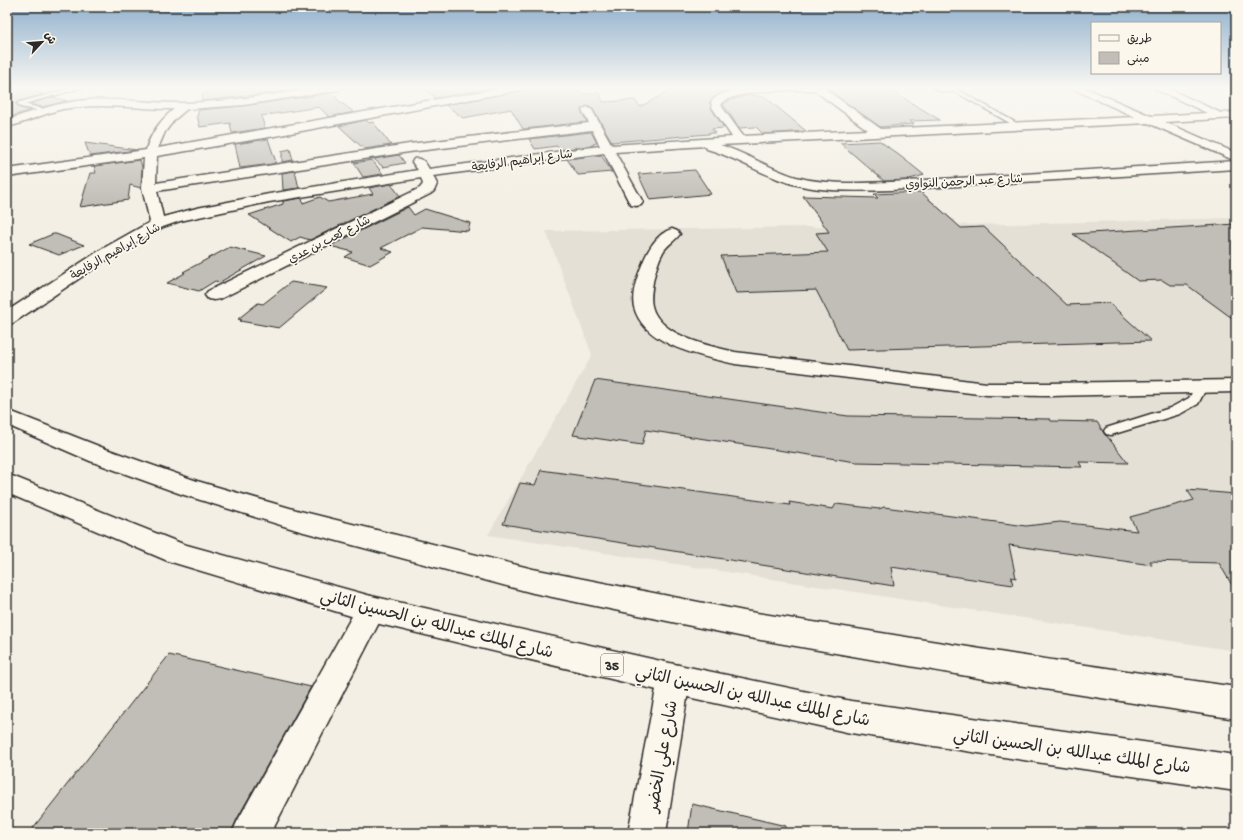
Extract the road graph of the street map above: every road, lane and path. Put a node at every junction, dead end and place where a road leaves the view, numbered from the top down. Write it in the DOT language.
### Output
graph roads {
  1 [pos="163,126"];
  2 [pos="298,126"];
  3 [pos="593,126"];
  4 [pos="595,126"];
  5 [pos="730,126"];
  6 [pos="870,126"];
  7 [pos="1013,126"];
  8 [pos="1165,126"];
  9 [pos="879,133"];
  10 [pos="740,140"];
  11 [pos="700,143"];
  12 [pos="409,148"];
  13 [pos="608,149"];
  14 [pos="150,153"];
  15 [pos="1236,157"];
  16 [pos="1236,165"];
  17 [pos="7,173"];
  18 [pos="426,173"];
  19 [pos="149,188"];
  20 [pos="636,202"];
  21 [pos="158,224"];
  22 [pos="672,234"];
  23 [pos="214,295"];
  24 [pos="7,319"];
  25 [pos="1202,385"];
  26 [pos="1236,386"];
  27 [pos="7,417"];
  28 [pos="1111,431"];
  29 [pos="7,483"];
  30 [pos="371,609"];
  31 [pos="674,679"];
  32 [pos="1236,703"];
  33 [pos="1236,773"];
  34 [pos="251,833"];
  35 [pos="647,833"];
  1 -- 14 [label="main road"];
  2 -- 14 [label="main road"];
  3 -- 12 [label="main road"];
  4 -- 13 [label="main road"];
  5 -- 10 [label="main road"];
  6 -- 9 [label="main road"];
  7 -- 9 [label="main road, شارع إبراهيم الرفايعة"];
  8 -- 15 [label="main road"];
  9 -- 10 [label="main road, شارع إبراهيم الرفايعة"];
  10 -- 11 [label="main road, شارع إبراهيم الرفايعة"];
  11 -- 13 [label="main road, شارع إبراهيم الرفايعة"];
  11 -- 16 [label="main road, شارع عبد الرحمن النواوي"];
  12 -- 18 [label="main road"];
  12 -- 19 [label="main road"];
  13 -- 18 [label="main road, شارع إبراهيم الرفايعة"];
  13 -- 20 [label="main road"];
  14 -- 17 [label="main road"];
  14 -- 19 [label="main road"];
  18 -- 21 [label="main road, شارع إبراهيم الرفايعة"];
  18 -- 23 [label="main road, شارع كعب بن عدي"];
  19 -- 21 [label="main road"];
  21 -- 24 [label="main road, شارع إبراهيم الرفايعة"];
  22 -- 25 [label="main road"];
  25 -- 26 [label="main road"];
  25 -- 28 [label="lane"];
  27 -- 32 [label="main road"];
  29 -- 30 [label="main road, شارع الملك عبدالله بن الحسين الثاني / 35"];
  30 -- 31 [label="main road, شارع الملك عبدالله بن الحسين الثاني / 35"];
  30 -- 34 [label="main road"];
  31 -- 33 [label="main road, شارع الملك عبدالله بن الحسين الثاني / 35"];
  31 -- 35 [label="main road, شارع علي الخضر"];
}
